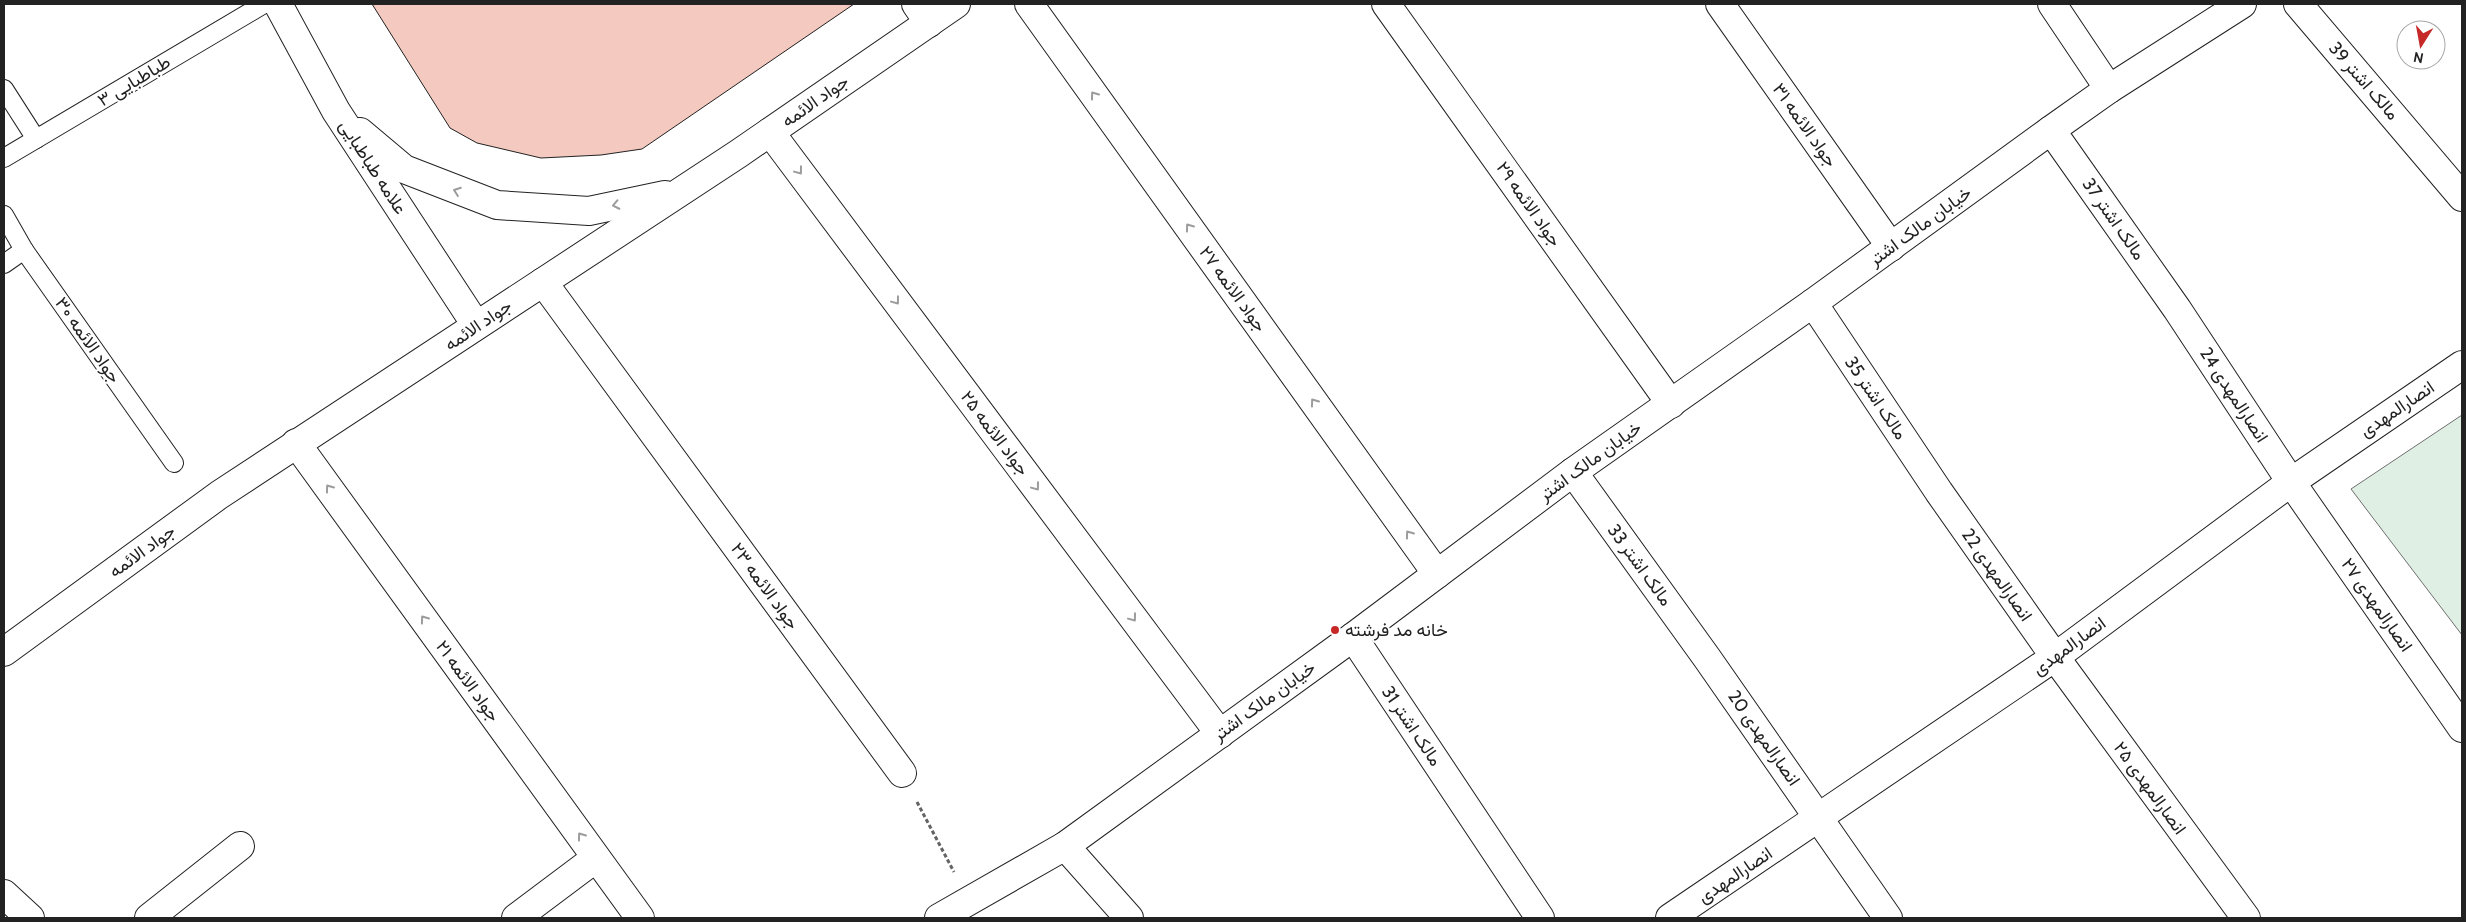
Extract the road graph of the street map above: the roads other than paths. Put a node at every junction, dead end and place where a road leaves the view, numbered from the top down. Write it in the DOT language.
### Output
graph roads {
  1 [pos="264,4"];
  2 [pos="278,4"];
  3 [pos="956,4"];
  4 [pos="1029,4"];
  5 [pos="1386,4"];
  6 [pos="1720,4"];
  7 [pos="2052,4"];
  8 [pos="2242,4"];
  9 [pos="2298,4"];
  10 [pos="922,13"];
  11 [pos="4,89"];
  12 [pos="2109,89"];
  13 [pos="336,111"];
  14 [pos="2051,130"];
  15 [pos="770,132"];
  16 [pos="36,139"];
  17 [pos="4,158"];
  18 [pos="681,192"];
  19 [pos="2462,197"];
  20 [pos="4,215"];
  21 [pos="1891,247"];
  22 [pos="24,250"];
  23 [pos="4,264"];
  24 [pos="543,282"];
  25 [pos="1813,303"];
  26 [pos="2176,309"];
  27 [pos="476,325"];
  28 [pos="2462,365"];
  29 [pos="1671,404"];
  30 [pos="296,443"];
  31 [pos="174,463"];
  32 [pos="1573,472"];
  33 [pos="2291,482"];
  34 [pos="1939,492"];
  35 [pos="1437,574"];
  36 [pos="1352,637"];
  37 [pos="5,648"];
  38 [pos="2054,657"];
  39 [pos="1707,658"];
  40 [pos="2462,728"];
  41 [pos="1220,734"];
  42 [pos="902,773"];
  43 [pos="1820,818"];
  44 [pos="240,846"];
  45 [pos="1065,846"];
  46 [pos="596,858"];
  47 [pos="4,894"];
  48 [pos="30,918"];
  49 [pos="149,918"];
  50 [pos="516,918"];
  51 [pos="640,918"];
  52 [pos="939,918"];
  53 [pos="1129,918"];
  54 [pos="1540,918"];
  55 [pos="1670,918"];
  56 [pos="1888,918"];
  57 [pos="2246,918"];
  1 -- 16 [label="lane, طباطبایی ۳"];
  2 -- 13 [label="street, علامه طباطبایی"];
  3 -- 10 [label="street, جواد الائمه"];
  35 -- 4 [label="street, جواد الائمه ۲۷, one-way"];
  5 -- 29 [label="street, جواد الائمه ۲۹"];
  6 -- 21 [label="street, جواد الائمه ۳۱"];
  7 -- 12 [label="street"];
  8 -- 12 [label="street, خیابان مالک اشتر"];
  9 -- 19 [label="street, مالک اشتر 39"];
  10 -- 15 [label="street, جواد الائمه"];
  11 -- 16 [label="lane"];
  12 -- 14 [label="street, خیابان مالک اشتر"];
  18 -- 13 [label="street, one-way"];
  13 -- 27 [label="street, علامه طباطبایی"];
  14 -- 21 [label="street, خیابان مالک اشتر"];
  14 -- 26 [label="street, مالک اشتر 37"];
  15 -- 18 [label="street, جواد الائمه"];
  15 -- 41 [label="street, جواد الائمه ۲۵, one-way"];
  16 -- 17 [label="lane, طباطبایی ۳"];
  18 -- 24 [label="street, جواد الائمه"];
  20 -- 22 [label="lane, جواد الائمه ۳۰"];
  21 -- 25 [label="street, خیابان مالک اشتر"];
  22 -- 23 [label="lane"];
  22 -- 31 [label="lane, جواد الائمه ۳۰"];
  24 -- 27 [label="street, جواد الائمه"];
  24 -- 42 [label="street, جواد الائمه ۲۳"];
  25 -- 29 [label="street, خیابان مالک اشتر"];
  25 -- 34 [label="street, مالک اشتر 35"];
  26 -- 33 [label="street, انصارالمهدی 24"];
  27 -- 30 [label="street, جواد الائمه"];
  28 -- 33 [label="street, انصارالمهدی"];
  29 -- 32 [label="street, خیابان مالک اشتر"];
  30 -- 37 [label="street, جواد الائمه"];
  46 -- 30 [label="street, جواد الائمه ۲۱, one-way"];
  32 -- 35 [label="street, خیابان مالک اشتر"];
  32 -- 39 [label="street, مالک اشتر 33"];
  33 -- 38 [label="street, انصارالمهدی"];
  33 -- 40 [label="street, انصارالمهدی ۲۷"];
  34 -- 38 [label="street, انصارالمهدی 22"];
  35 -- 36 [label="street, خیابان مالک اشتر"];
  36 -- 41 [label="street, خیابان مالک اشتر"];
  36 -- 54 [label="street, مالک اشتر 31"];
  38 -- 43 [label="street, انصارالمهدی"];
  38 -- 57 [label="street, انصارالمهدی ۲۵"];
  39 -- 43 [label="street, انصارالمهدی 20"];
  41 -- 45 [label="street, خیابان مالک اشتر"];
  43 -- 55 [label="street, انصارالمهدی"];
  43 -- 56 [label="street, انصارالمهدی 20"];
  44 -- 49 [label="street"];
  45 -- 52 [label="street, خیابان مالک اشتر"];
  45 -- 53 [label="street"];
  46 -- 50 [label="street"];
  46 -- 51 [label="street, جواد الائمه ۲۱"];
  47 -- 48 [label="street"];
}
